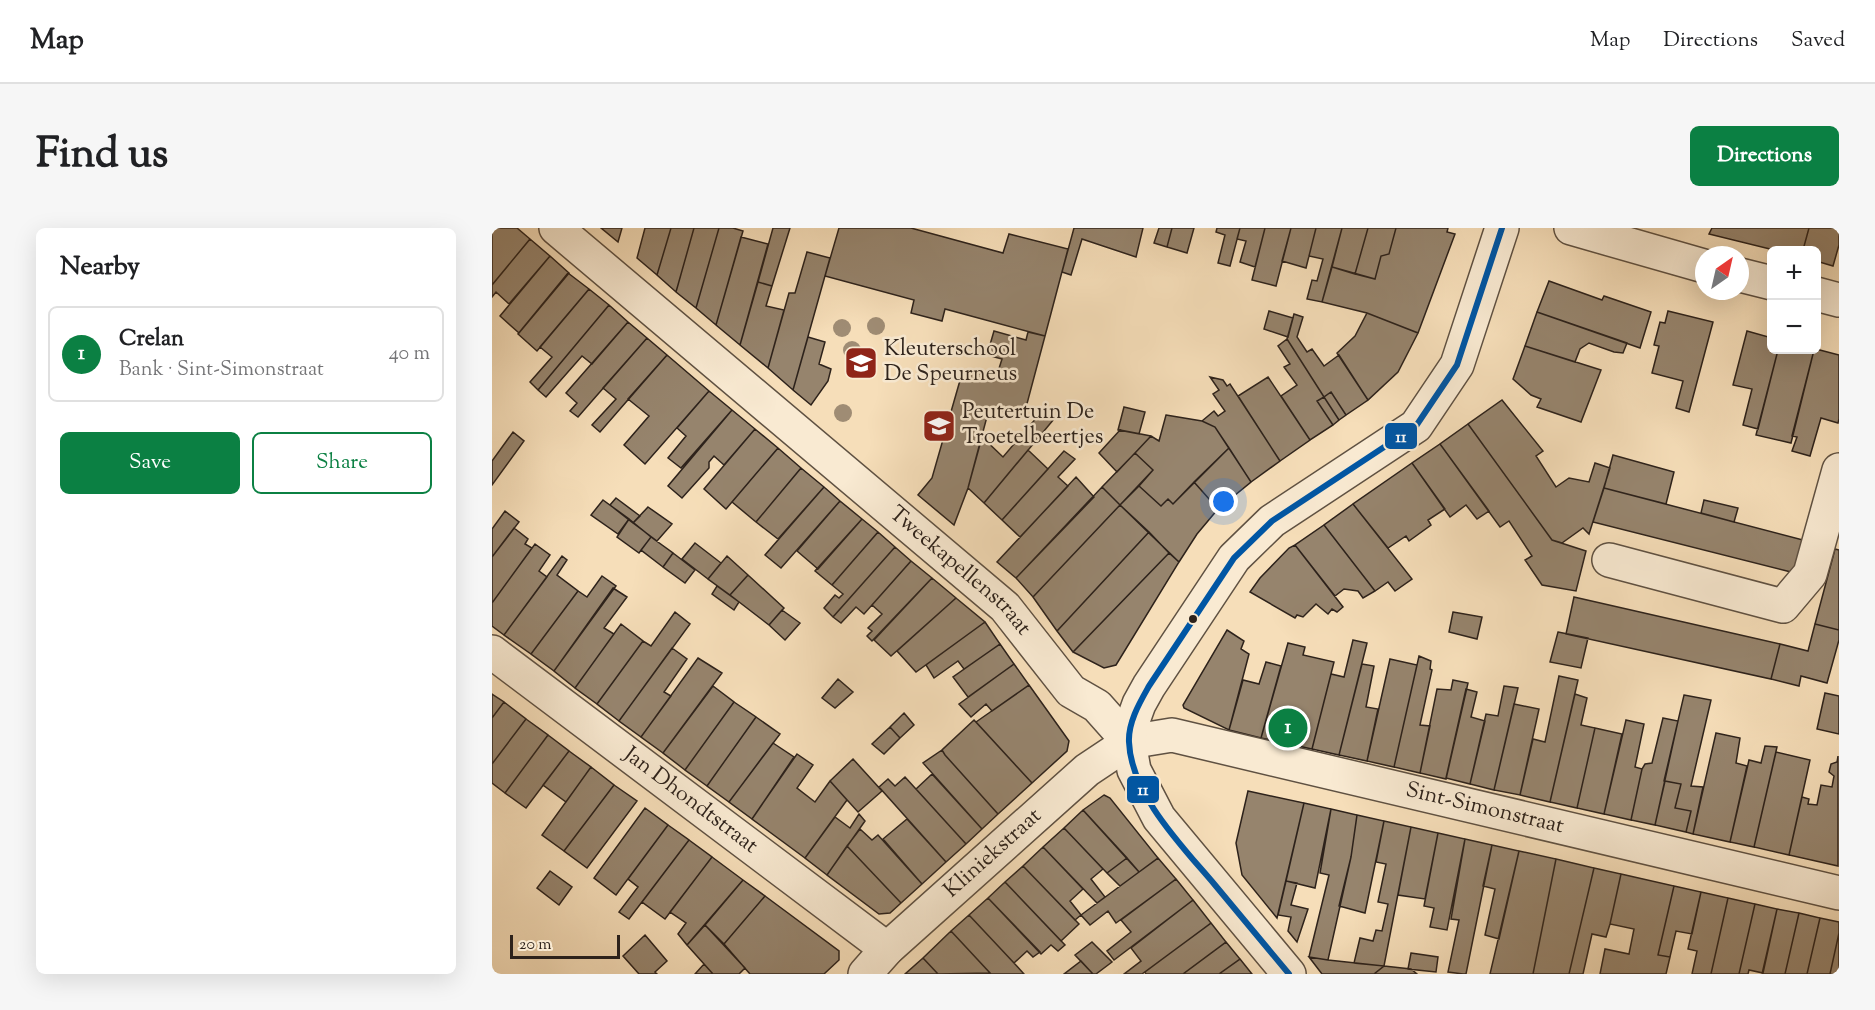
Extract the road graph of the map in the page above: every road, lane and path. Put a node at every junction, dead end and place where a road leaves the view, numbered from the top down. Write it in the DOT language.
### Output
graph roads {
  1 [pos="556,228"];
  2 [pos="1502,228"];
  3 [pos="1571,228"];
  4 [pos="1695,263"];
  5 [pos="1749,277"];
  6 [pos="1767,282"];
  7 [pos="1821,295"];
  8 [pos="1839,300"];
  9 [pos="1839,470"];
  10 [pos="1609,560"];
  11 [pos="492,652"];
  12 [pos="1129,742"];
  13 [pos="1839,893"];
  14 [pos="887,948"];
  15 [pos="865,974"];
  16 [pos="1289,974"];
  1 -- 12 [label="street, Tweekapellenstraat"];
  2 -- 12 [label="street"];
  3 -- 4 [label="street"];
  5 -- 6 [label="street"];
  7 -- 8 [label="street"];
  9 -- 10 [label="street"];
  11 -- 14 [label="street, Jan Dhondtstraat"];
  12 -- 13 [label="street, Sint-Simonstraat"];
  12 -- 14 [label="street, Kliniekstraat"];
  12 -- 16 [label="street"];
  14 -- 15 [label="street, Kliniekstraat"];
}
